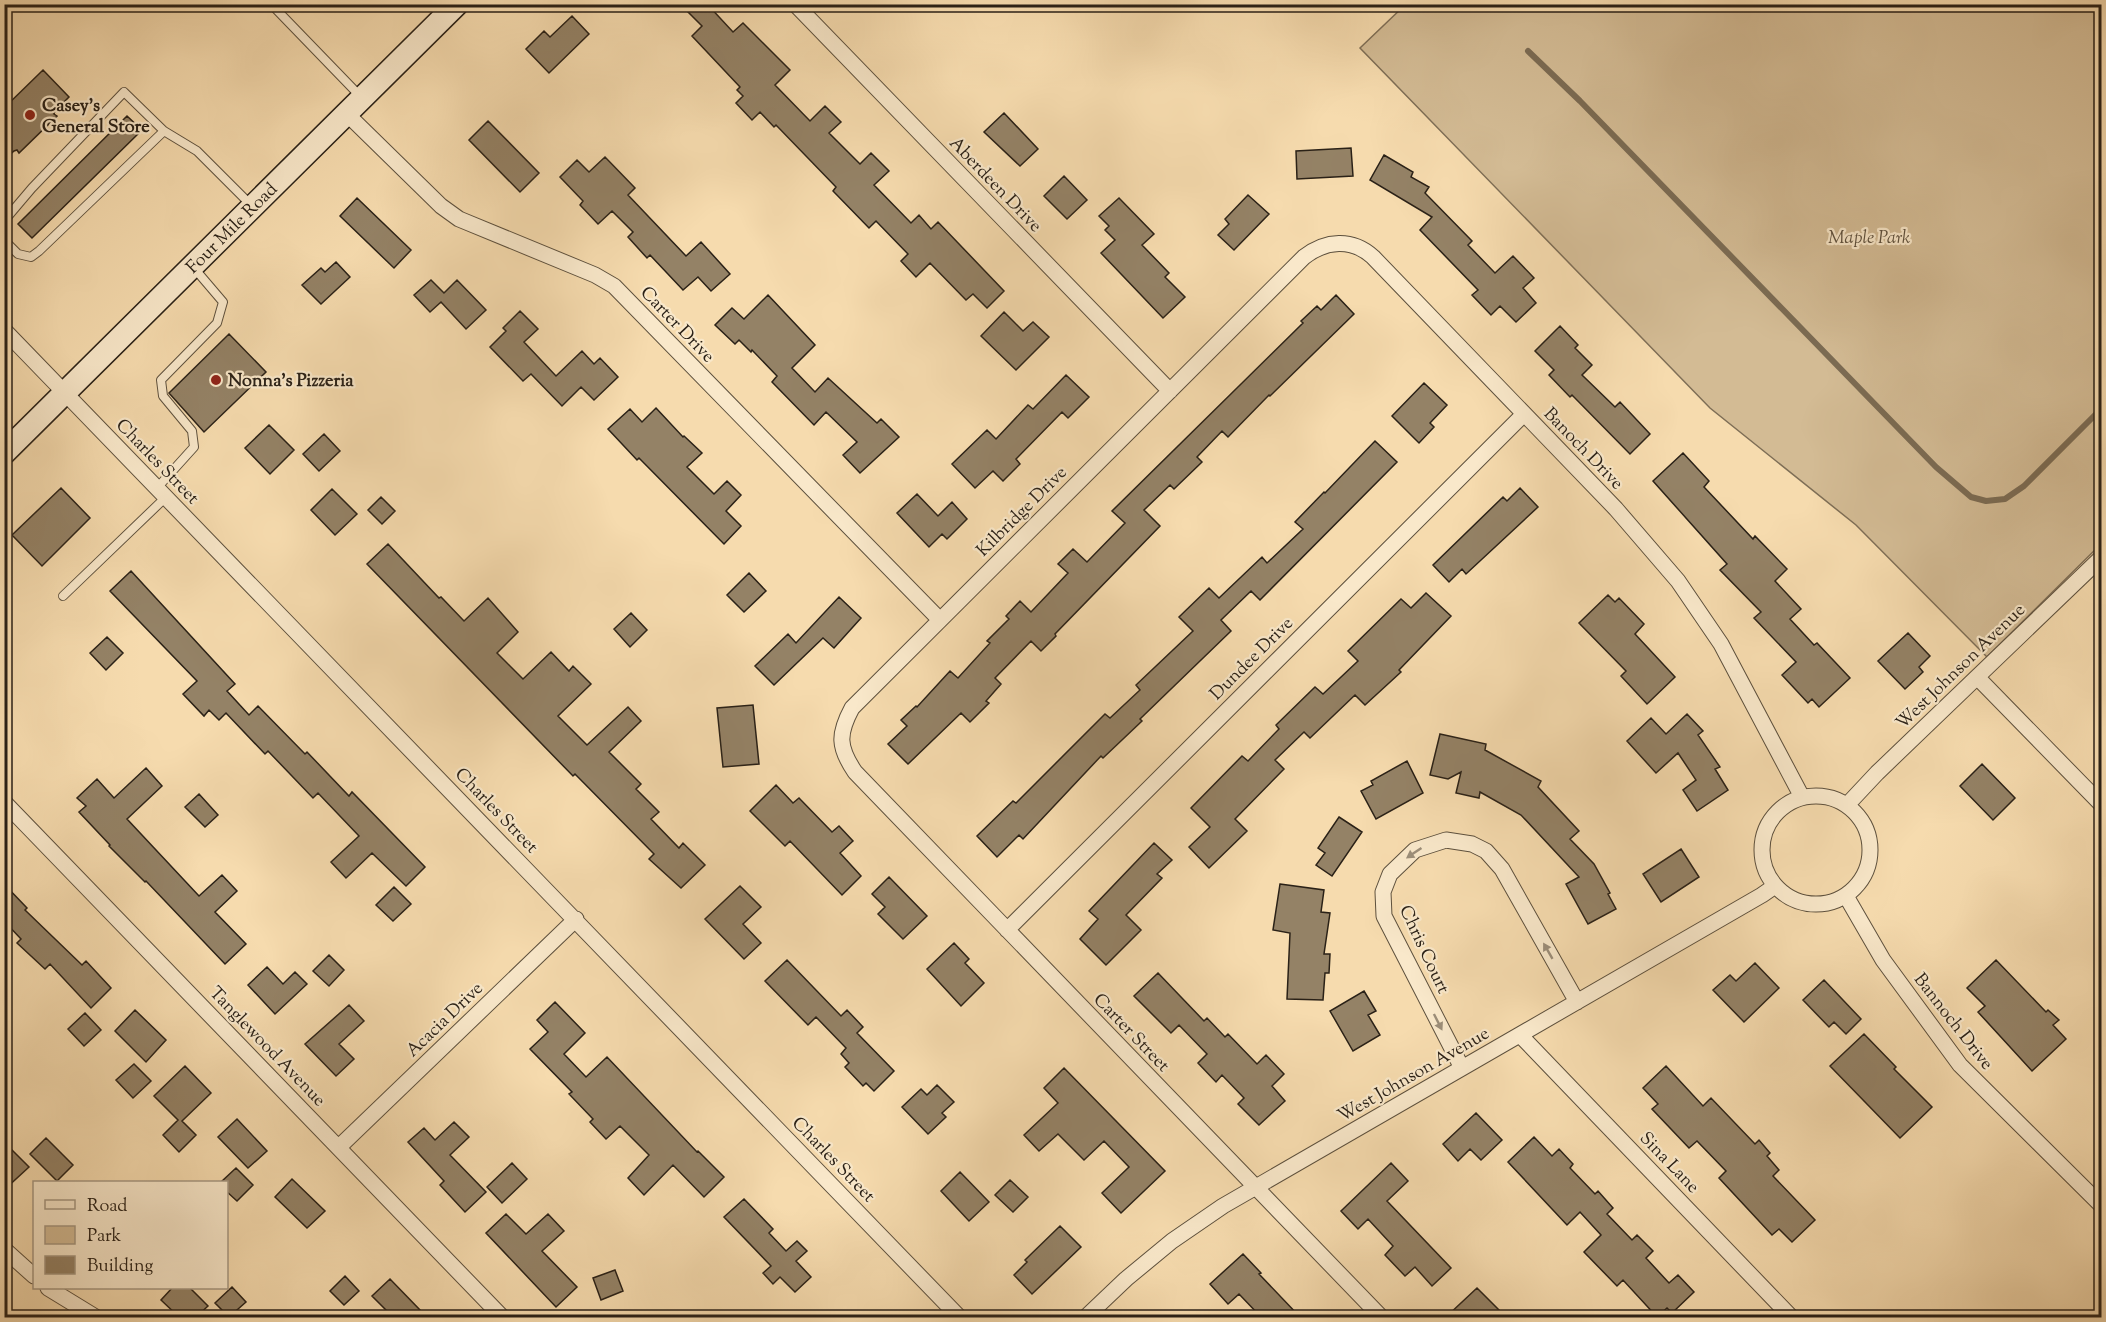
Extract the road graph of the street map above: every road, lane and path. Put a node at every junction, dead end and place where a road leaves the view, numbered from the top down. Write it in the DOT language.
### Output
graph roads {
  1 [pos="271,4"];
  2 [pos="457,4"];
  3 [pos="795,4"];
  4 [pos="363,98"];
  5 [pos="347,114"];
  6 [pos="164,131"];
  7 [pos="253,207"];
  8 [pos="4,221"];
  9 [pos="4,240"];
  10 [pos="193,267"];
  11 [pos="1268,293"];
  12 [pos="4,330"];
  13 [pos="1170,391"];
  14 [pos="65,394"];
  15 [pos="1524,414"];
  16 [pos="4,453"];
  17 [pos="161,493"];
  18 [pos="2102,557"];
  19 [pos="63,596"];
  20 [pos="940,620"];
  21 [pos="1977,677"];
  22 [pos="855,772"];
  23 [pos="1802,798"];
  24 [pos="4,802"];
  25 [pos="1847,805"];
  26 [pos="2102,806"];
  27 [pos="1775,886"];
  28 [pos="1846,896"];
  29 [pos="576,919"];
  30 [pos="1007,930"];
  31 [pos="1577,1002"];
  32 [pos="1520,1035"];
  33 [pos="1462,1068"];
  34 [pos="339,1147"];
  35 [pos="1255,1187"];
  36 [pos="2102,1206"];
  37 [pos="4,1249"];
  38 [pos="33,1275"];
  39 [pos="51,1289"];
  40 [pos="97,1317"];
  41 [pos="503,1317"];
  42 [pos="960,1317"];
  43 [pos="1085,1317"];
  44 [pos="1383,1317"];
  45 [pos="1792,1317"];
  1 -- 4 [label="lane"];
  2 -- 4 [label="main road, Four Mile Road"];
  3 -- 13 [label="street, Aberdeen Drive"];
  4 -- 5 [label="main road, Four Mile Road"];
  5 -- 7 [label="main road, Four Mile Road"];
  5 -- 20 [label="street, Carter Drive"];
  6 -- 7 [label="lane"];
  6 -- 8 [label="lane"];
  6 -- 9 [label="lane"];
  7 -- 10 [label="main road, Four Mile Road"];
  10 -- 14 [label="main road, Four Mile Road"];
  10 -- 17 [label="lane"];
  11 -- 13 [label="street, Kilbridge Drive"];
  11 -- 15 [label="street, Banoch Drive"];
  12 -- 14 [label="street, Charles Street"];
  13 -- 20 [label="street, Kilbridge Drive"];
  14 -- 16 [label="main road, Four Mile Road"];
  14 -- 17 [label="street, Charles Street"];
  15 -- 23 [label="street, Banoch Drive"];
  15 -- 30 [label="street, Dundee Drive"];
  17 -- 19 [label="lane"];
  17 -- 29 [label="street, Charles Street"];
  18 -- 21 [label="street, West Johnson Avenue"];
  20 -- 22 [label="street, Kilbridge Drive"];
  21 -- 25 [label="street, West Johnson Avenue"];
  21 -- 26 [label="street"];
  22 -- 30 [label="street, Carter Street"];
  23 -- 25 [label="street"];
  23 -- 27 [label="street"];
  24 -- 34 [label="street, Tanglewood Avenue"];
  25 -- 28 [label="street"];
  27 -- 28 [label="street"];
  27 -- 31 [label="street, West Johnson Avenue"];
  28 -- 36 [label="street, Bannoch Drive"];
  29 -- 34 [label="street, Acacia Drive"];
  29 -- 42 [label="street, Charles Street"];
  30 -- 35 [label="street, Carter Street"];
  31 -- 32 [label="street, West Johnson Avenue"];
  31 -- 33 [label="street, Chris Court, one-way"];
  32 -- 33 [label="street, West Johnson Avenue"];
  32 -- 45 [label="street, Sina Lane"];
  33 -- 35 [label="street, West Johnson Avenue"];
  34 -- 41 [label="street, Tanglewood Avenue"];
  35 -- 43 [label="street, West Johnson Avenue"];
  35 -- 44 [label="street, Carter Street"];
  37 -- 38 [label="street"];
  39 -- 40 [label="street"];
}
